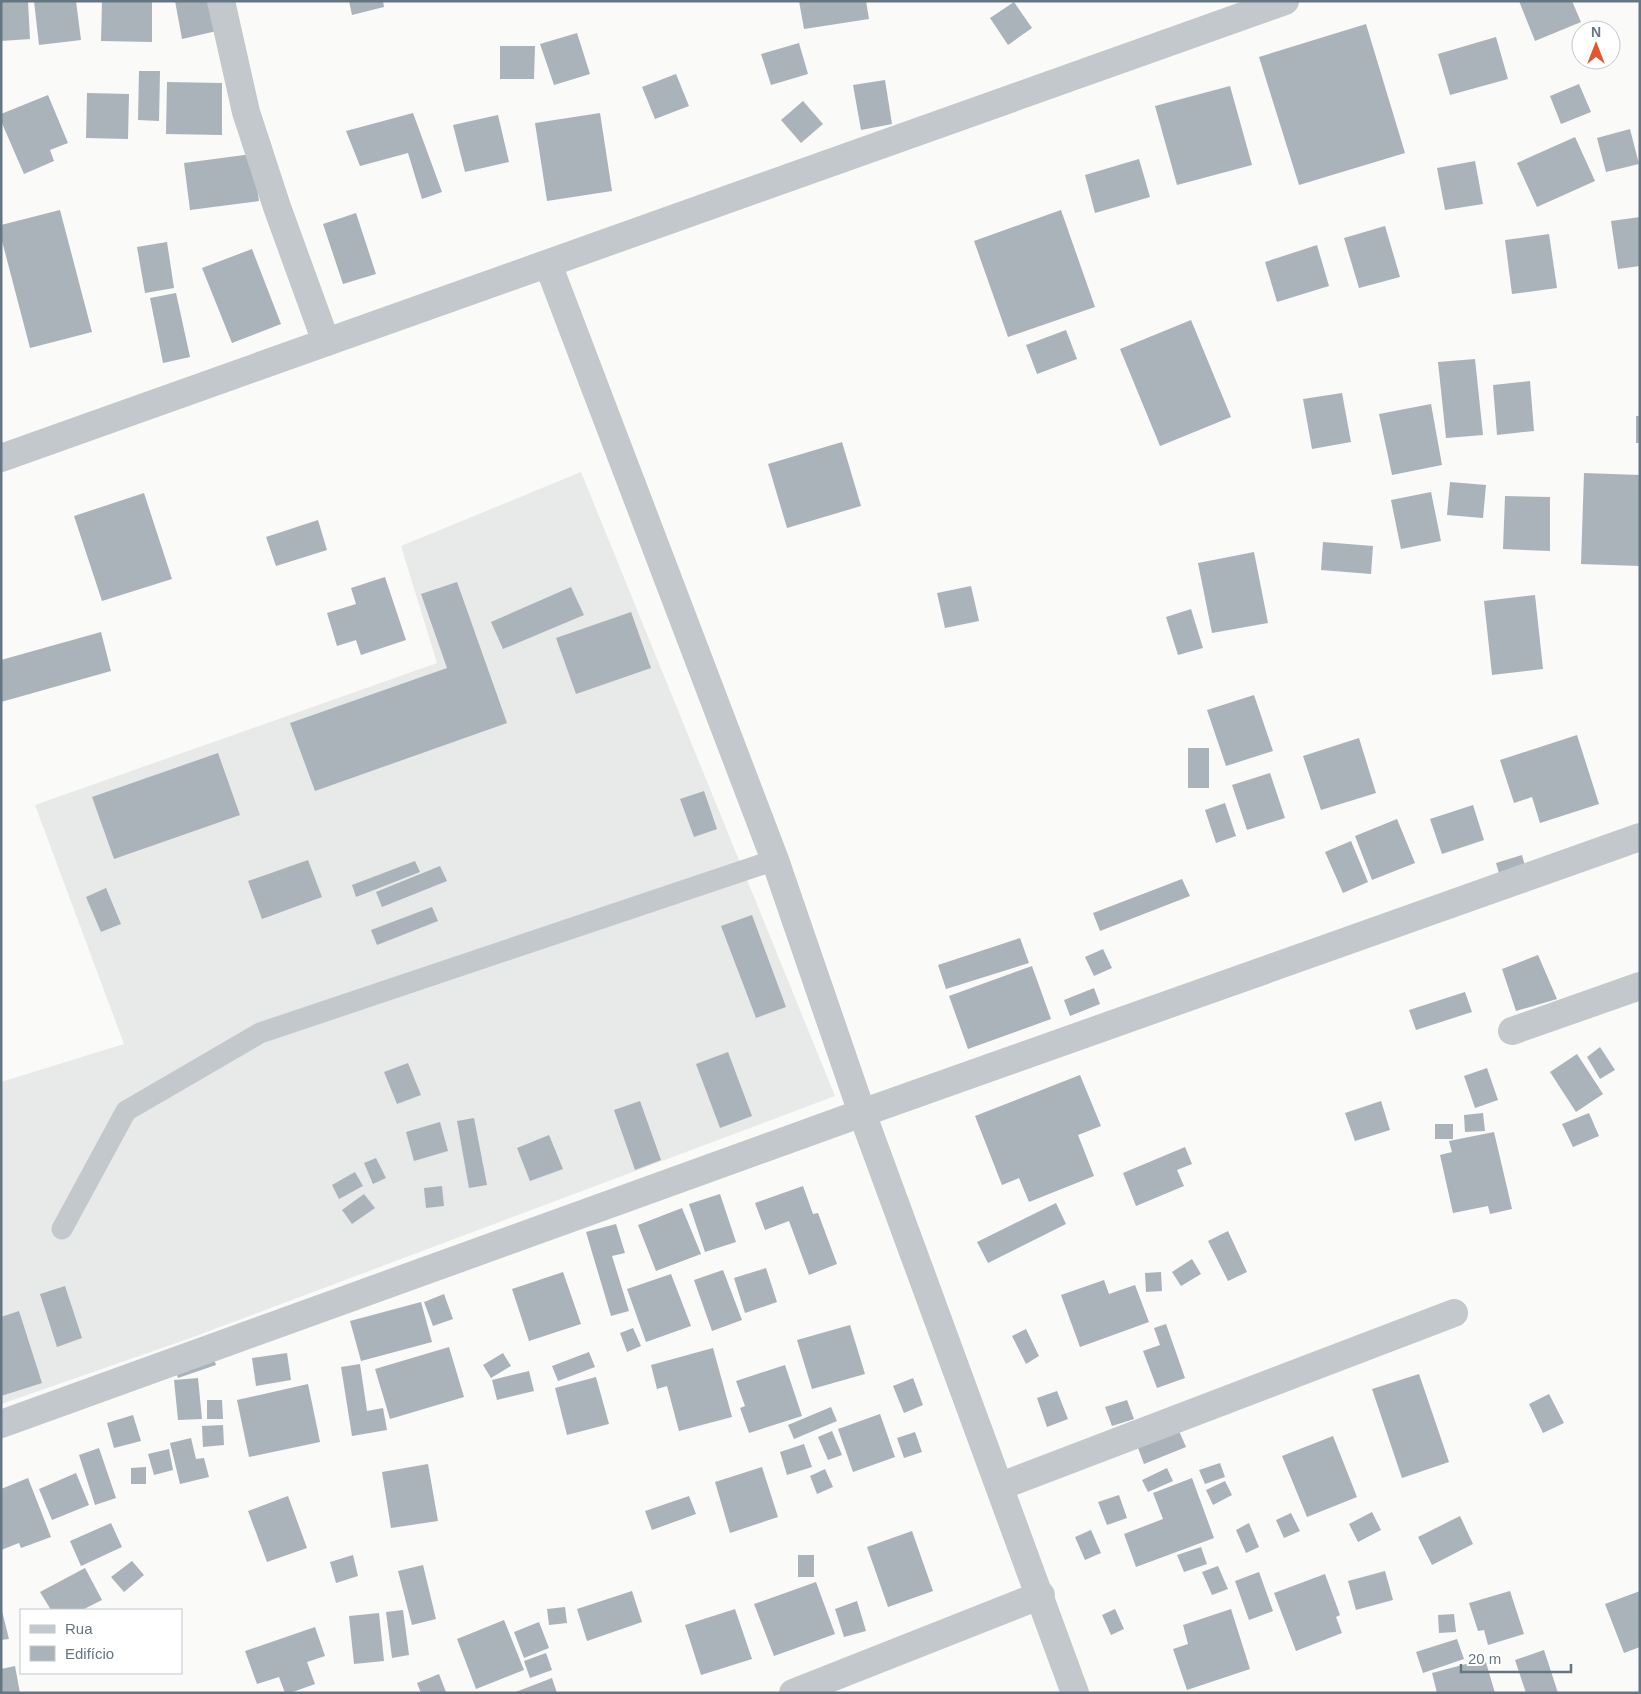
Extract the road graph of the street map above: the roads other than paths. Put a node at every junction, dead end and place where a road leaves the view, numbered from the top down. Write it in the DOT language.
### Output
graph roads {
  1 [pos="221,1"];
  2 [pos="1285,1"];
  3 [pos="548,264"];
  4 [pos="326,342"];
  5 [pos="1,458"];
  6 [pos="1640,837"];
  7 [pos="775,860"];
  8 [pos="1640,986"];
  9 [pos="1512,1031"];
  10 [pos="862,1113"];
  11 [pos="62,1229"];
  12 [pos="1454,1312"];
  13 [pos="1,1424"];
  14 [pos="1001,1486"];
  15 [pos="1041,1595"];
  16 [pos="793,1693"];
  17 [pos="1075,1693"];
  1 -- 4 [label="street"];
  2 -- 3 [label="street"];
  3 -- 4 [label="street"];
  3 -- 7 [label="street"];
  4 -- 5 [label="street"];
  6 -- 10 [label="street"];
  7 -- 10 [label="street"];
  7 -- 11 [label="lane"];
  8 -- 9 [label="street"];
  10 -- 13 [label="street"];
  10 -- 14 [label="street"];
  12 -- 14 [label="street"];
  14 -- 15 [label="street"];
  15 -- 16 [label="street"];
  15 -- 17 [label="street"];
}
